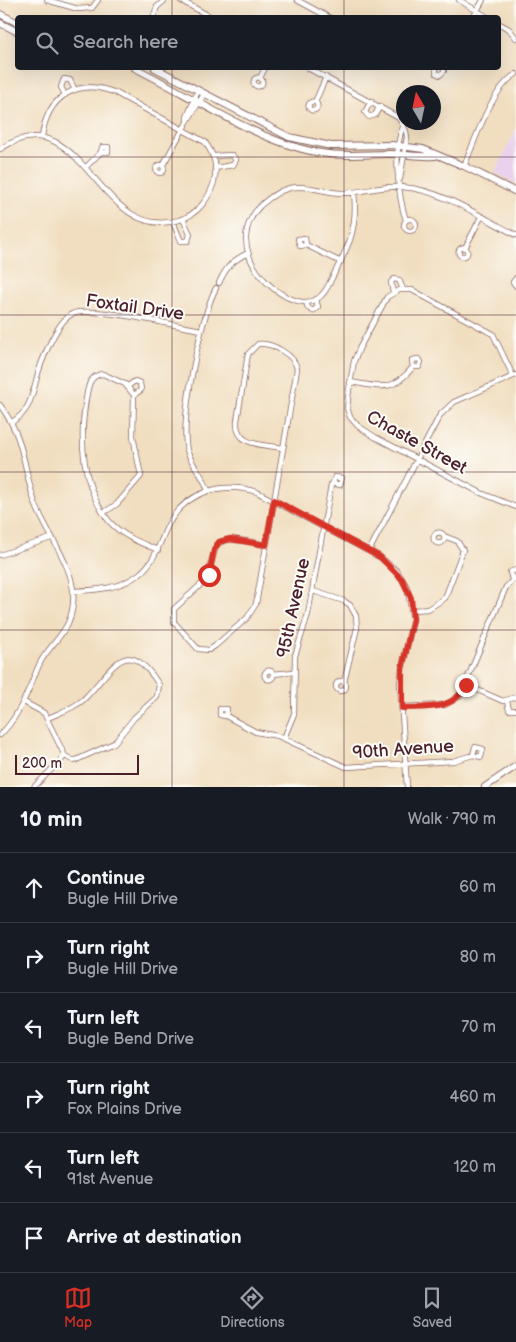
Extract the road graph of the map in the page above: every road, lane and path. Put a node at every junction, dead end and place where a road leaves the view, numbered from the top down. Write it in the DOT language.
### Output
graph roads {
  1 [pos="47,0"];
  2 [pos="98,0"];
  3 [pos="165,0"];
  4 [pos="180,0"];
  5 [pos="297,0"];
  6 [pos="459,0"];
  7 [pos="483,0"];
  8 [pos="477,11"];
  9 [pos="0,14"];
  10 [pos="153,15"];
  11 [pos="208,15"];
  12 [pos="324,15"];
  13 [pos="475,15"];
  14 [pos="484,15"];
  15 [pos="15,22"];
  16 [pos="0,23"];
  17 [pos="501,25"];
  18 [pos="15,30"];
  19 [pos="516,38"];
  20 [pos="139,70"];
  21 [pos="159,70"];
  22 [pos="264,70"];
  23 [pos="312,70"];
  24 [pos="436,70"];
  25 [pos="444,70"];
  26 [pos="516,74"];
  27 [pos="326,77"];
  28 [pos="260,78"];
  29 [pos="75,90"];
  30 [pos="201,92"];
  31 [pos="65,94"];
  32 [pos="198,100"];
  33 [pos="371,101"];
  34 [pos="315,102"];
  35 [pos="380,106"];
  36 [pos="184,129"];
  37 [pos="42,138"];
  38 [pos="402,146"];
  39 [pos="0,149"];
  40 [pos="101,152"];
  41 [pos="401,154"];
  42 [pos="214,156"];
  43 [pos="436,156"];
  44 [pos="163,165"];
  45 [pos="464,166"];
  46 [pos="86,167"];
  47 [pos="215,168"];
  48 [pos="400,186"];
  49 [pos="354,192"];
  50 [pos="516,192"];
  51 [pos="481,217"];
  52 [pos="183,219"];
  53 [pos="406,220"];
  54 [pos="173,222"];
  55 [pos="516,235"];
  56 [pos="306,245"];
  57 [pos="465,248"];
  58 [pos="248,253"];
  59 [pos="341,262"];
  60 [pos="516,278"];
  61 [pos="219,283"];
  62 [pos="516,286"];
  63 [pos="216,288"];
  64 [pos="403,289"];
  65 [pos="393,293"];
  66 [pos="316,299"];
  67 [pos="306,302"];
  68 [pos="201,330"];
  69 [pos="413,367"];
  70 [pos="514,375"];
  71 [pos="351,382"];
  72 [pos="128,386"];
  73 [pos="134,394"];
  74 [pos="0,405"];
  75 [pos="12,422"];
  76 [pos="283,448"];
  77 [pos="418,459"];
  78 [pos="333,484"];
  79 [pos="208,491"];
  80 [pos="274,500"];
  81 [pos="516,507"];
  82 [pos="103,512"];
  83 [pos="323,527"];
  84 [pos="444,536"];
  85 [pos="51,538"];
  86 [pos="266,545"];
  87 [pos="158,550"];
  88 [pos="369,551"];
  89 [pos="0,555"];
  90 [pos="516,570"];
  91 [pos="514,578"];
  92 [pos="74,591"];
  93 [pos="313,591"];
  94 [pos="413,610"];
  95 [pos="294,672"];
  96 [pos="273,674"];
  97 [pos="344,682"];
  98 [pos="466,685"];
  99 [pos="516,699"];
  100 [pos="507,701"];
  101 [pos="24,702"];
  102 [pos="402,708"];
  103 [pos="516,710"];
  104 [pos="226,716"];
  105 [pos="48,718"];
  106 [pos="0,736"];
  107 [pos="284,738"];
  108 [pos="473,755"];
  109 [pos="64,756"];
  110 [pos="406,764"];
  111 [pos="516,766"];
  112 [pos="34,787"];
  113 [pos="408,787"];
  114 [pos="485,787"];
  1 -- 2 [label="street"];
  3 -- 10 [label="street"];
  4 -- 11 [label="street"];
  5 -- 12 [label="street"];
  6 -- 8 [label="street"];
  7 -- 8 [label="street"];
  8 -- 13 [label="street"];
  8 -- 14 [label="street"];
  9 -- 15 [label="main road"];
  16 -- 18 [label="main road"];
  17 -- 19 [label="street"];
  20 -- 32 [label="main road"];
  21 -- 30 [label="main road"];
  22 -- 28 [label="street"];
  23 -- 27 [label="street"];
  24 -- 25 [label="street"];
  26 -- 45 [label="street"];
  27 -- 33 [label="street"];
  27 -- 34 [label="street"];
  29 -- 31 [label="street"];
  29 -- 31 [label="street"];
  29 -- 36 [label="street"];
  30 -- 32 [label="street"];
  30 -- 38 [label="main road"];
  31 -- 37 [label="street"];
  32 -- 36 [label="street"];
  32 -- 41 [label="main road"];
  33 -- 35 [label="street"];
  33 -- 35 [label="street"];
  35 -- 38 [label="street"];
  36 -- 42 [label="street"];
  36 -- 44 [label="street"];
  37 -- 39 [label="street"];
  37 -- 46 [label="street"];
  38 -- 41 [label="street"];
  38 -- 43 [label="main road"];
  40 -- 46 [label="street"];
  41 -- 43 [label="main road"];
  41 -- 48 [label="street"];
  42 -- 47 [label="street"];
  42 -- 47 [label="street"];
  43 -- 45 [label="main road"];
  45 -- 50 [label="main road"];
  46 -- 54 [label="street"];
  47 -- 52 [label="street"];
  48 -- 49 [label="street"];
  48 -- 51 [label="street"];
  48 -- 53 [label="street"];
  49 -- 58 [label="street"];
  49 -- 59 [label="street"];
  51 -- 55 [label="street"];
  51 -- 57 [label="street"];
  52 -- 54 [label="street"];
  52 -- 54 [label="street"];
  56 -- 59 [label="street"];
  58 -- 61 [label="street"];
  58 -- 67 [label="street"];
  59 -- 66 [label="street"];
  60 -- 62 [label="street"];
  63 -- 68 [label="street"];
  64 -- 65 [label="street"];
  64 -- 65 [label="street, Chaste Street"];
  64 -- 70 [label="street, Chaste Street"];
  65 -- 71 [label="street, Chaste Street"];
  66 -- 67 [label="street"];
  66 -- 67 [label="street"];
  68 -- 75 [label="street, Foxtail Drive"];
  68 -- 79 [label="street"];
  69 -- 71 [label="street"];
  70 -- 77 [label="street"];
  71 -- 77 [label="street, Chaste Street"];
  72 -- 73 [label="street"];
  72 -- 73 [label="street"];
  72 -- 82 [label="street"];
  73 -- 82 [label="street"];
  74 -- 75 [label="street"];
  75 -- 85 [label="street"];
  76 -- 76 [label="street"];
  76 -- 80 [label="street"];
  77 -- 81 [label="street, Chaste Street"];
  77 -- 88 [label="street"];
  78 -- 83 [label="street, 95th Avenue"];
  79 -- 80 [label="street"];
  79 -- 87 [label="street"];
  80 -- 83 [label="street"];
  80 -- 86 [label="street"];
  82 -- 87 [label="street"];
  83 -- 88 [label="street"];
  83 -- 93 [label="street, 95th Avenue"];
  84 -- 94 [label="street"];
  85 -- 89 [label="street"];
  85 -- 92 [label="street"];
  86 -- 86 [label="street"];
  87 -- 92 [label="street"];
  88 -- 94 [label="street"];
  90 -- 91 [label="street"];
  91 -- 98 [label="street"];
  92 -- 101 [label="street"];
  93 -- 95 [label="street, 95th Avenue"];
  93 -- 97 [label="street"];
  94 -- 102 [label="street"];
  95 -- 96 [label="street"];
  95 -- 107 [label="street, 95th Avenue"];
  98 -- 100 [label="street"];
  98 -- 102 [label="street"];
  99 -- 100 [label="street"];
  100 -- 103 [label="street"];
  101 -- 105 [label="street"];
  101 -- 106 [label="street"];
  102 -- 110 [label="street"];
  104 -- 107 [label="street, 90th Avenue"];
  105 -- 109 [label="street"];
  105 -- 109 [label="street"];
  107 -- 110 [label="street, 90th Avenue"];
  108 -- 110 [label="street, 90th Avenue"];
  109 -- 112 [label="street"];
  110 -- 113 [label="street"];
  111 -- 114 [label="main road"];
}
